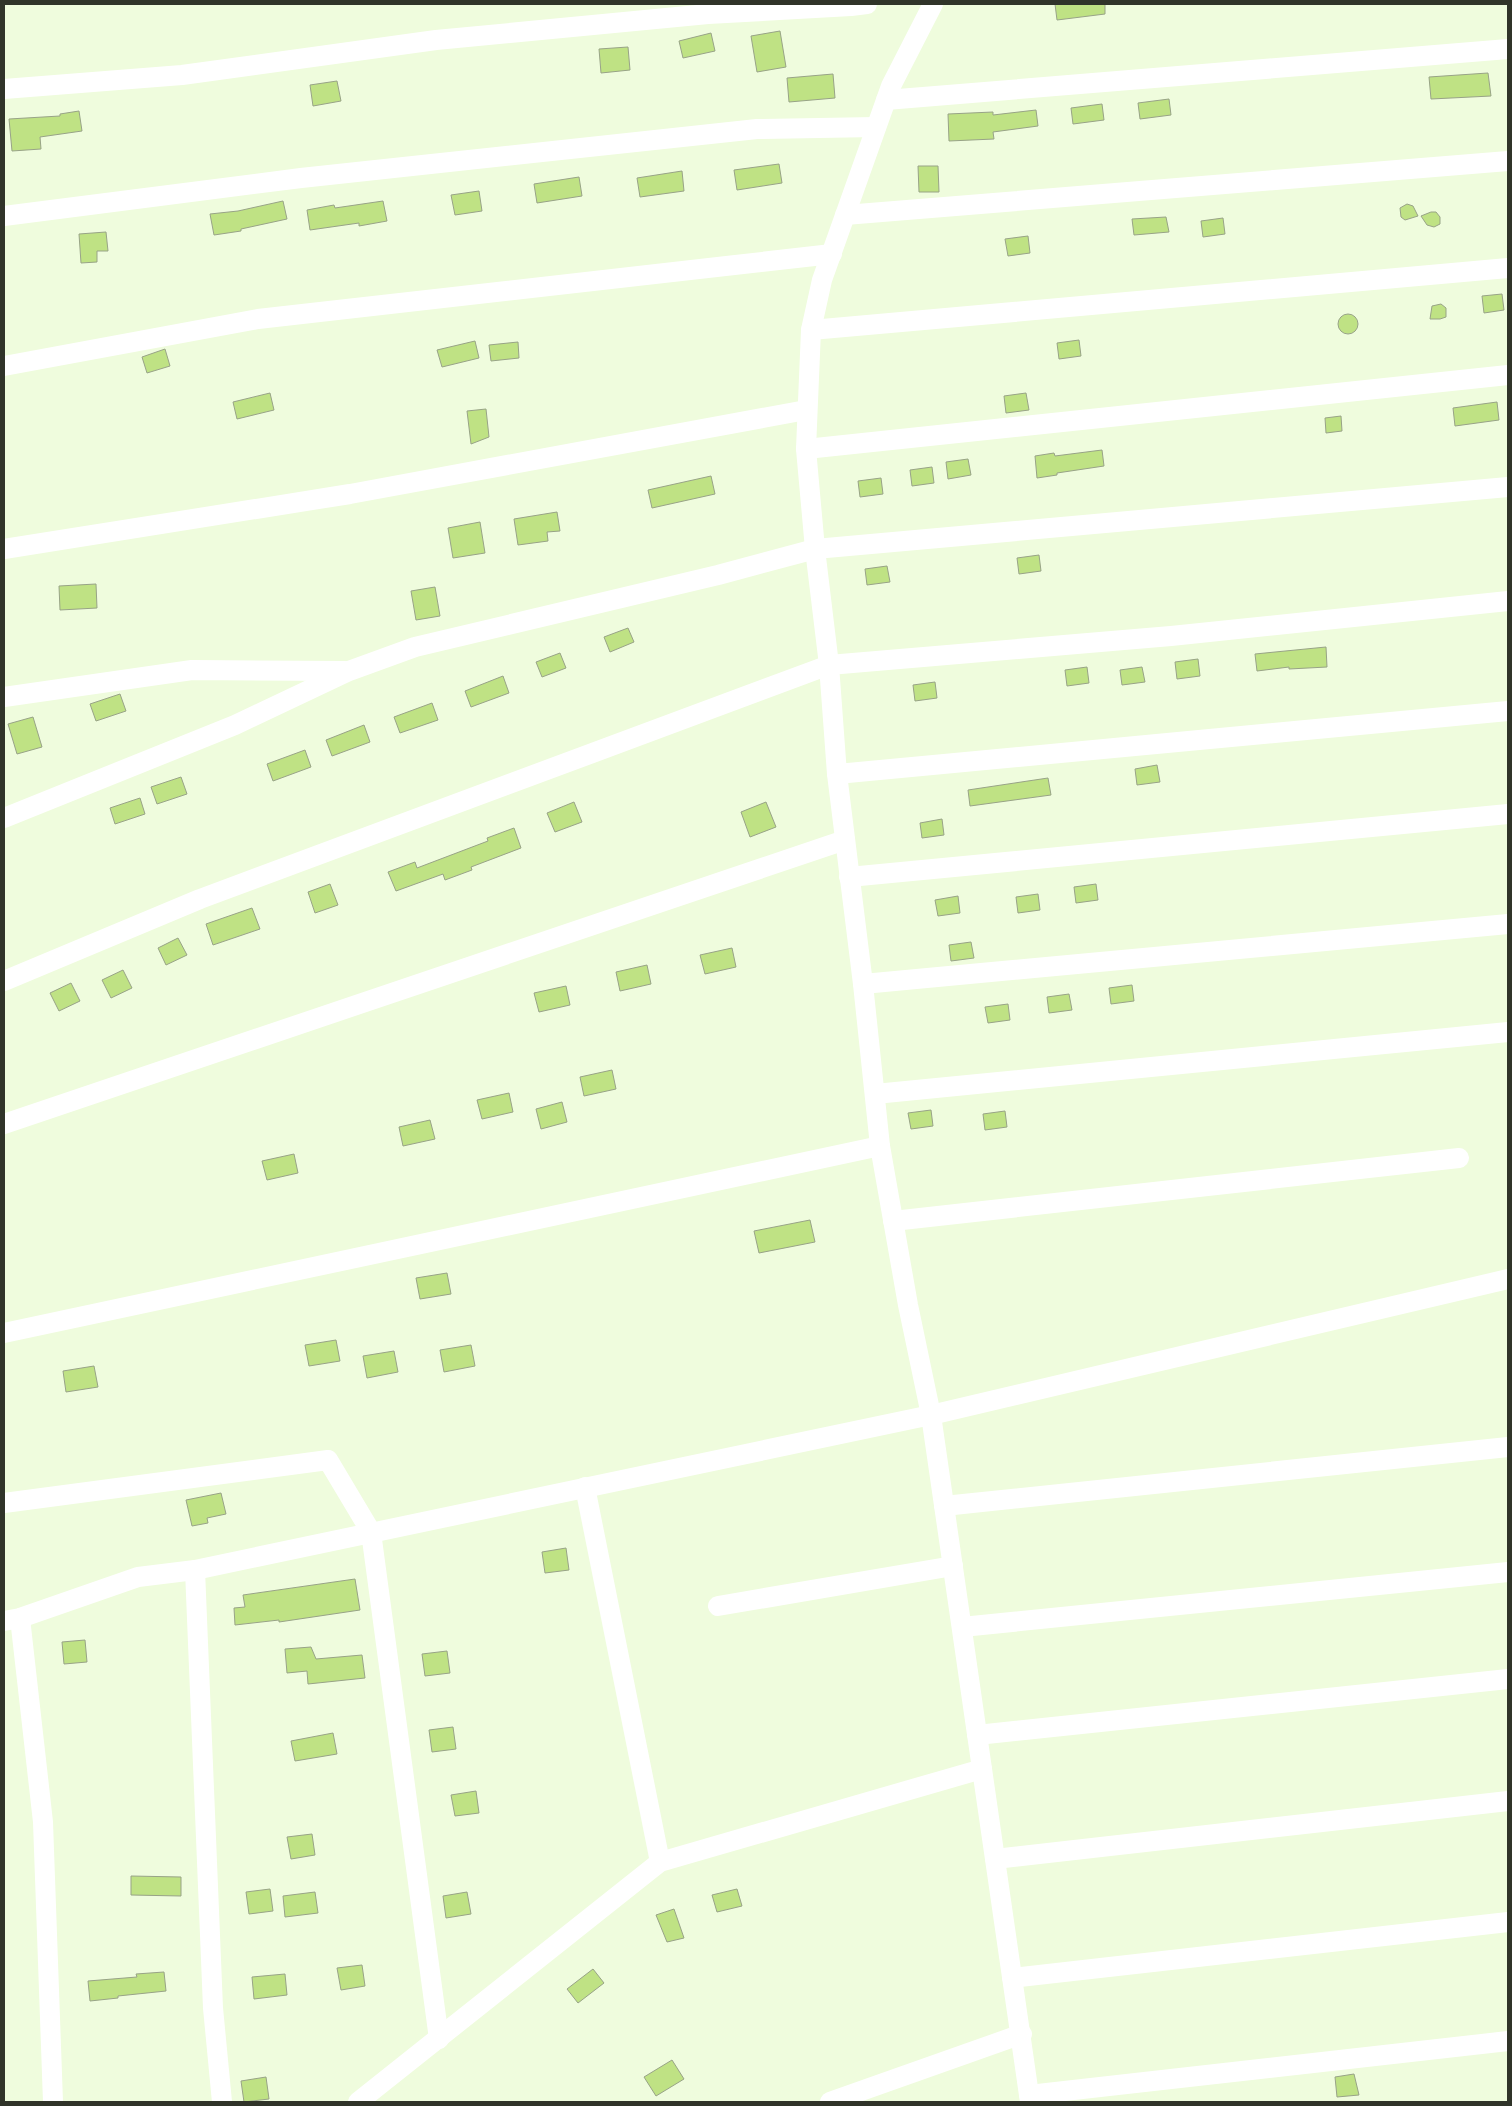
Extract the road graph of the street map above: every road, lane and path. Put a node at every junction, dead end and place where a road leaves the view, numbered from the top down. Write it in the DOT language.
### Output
graph roads {
  1 [pos="867,4"];
  2 [pos="932,4"];
  3 [pos="1508,50"];
  4 [pos="4,89"];
  5 [pos="886,100"];
  6 [pos="876,127"];
  7 [pos="1508,161"];
  8 [pos="845,215"];
  9 [pos="4,216"];
  10 [pos="832,254"];
  11 [pos="1508,268"];
  12 [pos="811,330"];
  13 [pos="4,366"];
  14 [pos="1508,375"];
  15 [pos="806,410"];
  16 [pos="806,449"];
  17 [pos="1508,487"];
  18 [pos="4,549"];
  19 [pos="815,549"];
  20 [pos="1508,601"];
  21 [pos="829,665"];
  22 [pos="349,671"];
  23 [pos="4,697"];
  24 [pos="1508,711"];
  25 [pos="837,774"];
  26 [pos="1508,814"];
  27 [pos="4,818"];
  28 [pos="844,840"];
  29 [pos="849,877"];
  30 [pos="1508,924"];
  31 [pos="4,981"];
  32 [pos="863,984"];
  33 [pos="1508,1032"];
  34 [pos="875,1094"];
  35 [pos="4,1124"];
  36 [pos="880,1146"];
  37 [pos="1459,1158"];
  38 [pos="893,1221"];
  39 [pos="1508,1279"];
  40 [pos="4,1333"];
  41 [pos="931,1415"];
  42 [pos="1508,1447"];
  43 [pos="585,1487"];
  44 [pos="4,1503"];
  45 [pos="944,1506"];
  46 [pos="371,1532"];
  47 [pos="953,1566"];
  48 [pos="195,1570"];
  49 [pos="1508,1572"];
  50 [pos="718,1606"];
  51 [pos="12,1619"];
  52 [pos="962,1627"];
  53 [pos="1508,1679"];
  54 [pos="977,1735"];
  55 [pos="982,1769"];
  56 [pos="1508,1801"];
  57 [pos="995,1859"];
  58 [pos="660,1862"];
  59 [pos="1508,1922"];
  60 [pos="1012,1978"];
  61 [pos="1022,2034"];
  62 [pos="439,2038"];
  63 [pos="1508,2041"];
  64 [pos="1030,2099"];
  65 [pos="53,2102"];
  66 [pos="222,2102"];
  67 [pos="358,2102"];
  68 [pos="830,2102"];
  1 -- 4 [label="street"];
  2 -- 5 [label="street"];
  3 -- 5 [label="street"];
  5 -- 6 [label="street"];
  6 -- 8 [label="street"];
  6 -- 9 [label="street"];
  7 -- 8 [label="street"];
  8 -- 10 [label="street"];
  10 -- 12 [label="street"];
  10 -- 13 [label="street"];
  11 -- 12 [label="street"];
  12 -- 15 [label="street"];
  14 -- 16 [label="street"];
  15 -- 16 [label="street"];
  15 -- 18 [label="street"];
  16 -- 19 [label="street"];
  17 -- 19 [label="street"];
  19 -- 21 [label="street"];
  19 -- 22 [label="street"];
  20 -- 21 [label="street"];
  21 -- 25 [label="street"];
  21 -- 31 [label="street"];
  22 -- 23 [label="street"];
  22 -- 27 [label="street"];
  24 -- 25 [label="street"];
  25 -- 28 [label="street"];
  26 -- 29 [label="street"];
  28 -- 29 [label="street"];
  28 -- 35 [label="street"];
  29 -- 32 [label="street"];
  30 -- 32 [label="street"];
  32 -- 34 [label="street"];
  33 -- 34 [label="street"];
  34 -- 36 [label="street"];
  36 -- 38 [label="street"];
  36 -- 40 [label="street"];
  37 -- 38 [label="street"];
  38 -- 41 [label="street"];
  39 -- 41 [label="street"];
  41 -- 43 [label="street"];
  41 -- 45 [label="street"];
  42 -- 45 [label="street"];
  43 -- 46 [label="street"];
  43 -- 58 [label="street"];
  44 -- 46 [label="street"];
  45 -- 47 [label="street"];
  46 -- 48 [label="street"];
  46 -- 62 [label="street"];
  47 -- 50 [label="street"];
  47 -- 52 [label="street"];
  48 -- 51 [label="street"];
  48 -- 66 [label="street"];
  49 -- 52 [label="street"];
  51 -- 65 [label="street"];
  52 -- 54 [label="street"];
  53 -- 54 [label="street"];
  54 -- 55 [label="street"];
  55 -- 57 [label="street"];
  55 -- 58 [label="street"];
  56 -- 57 [label="street"];
  57 -- 60 [label="street"];
  58 -- 62 [label="street"];
  59 -- 60 [label="street"];
  60 -- 61 [label="street"];
  61 -- 64 [label="street"];
  61 -- 68 [label="street"];
  62 -- 67 [label="street"];
  63 -- 64 [label="street"];
}
